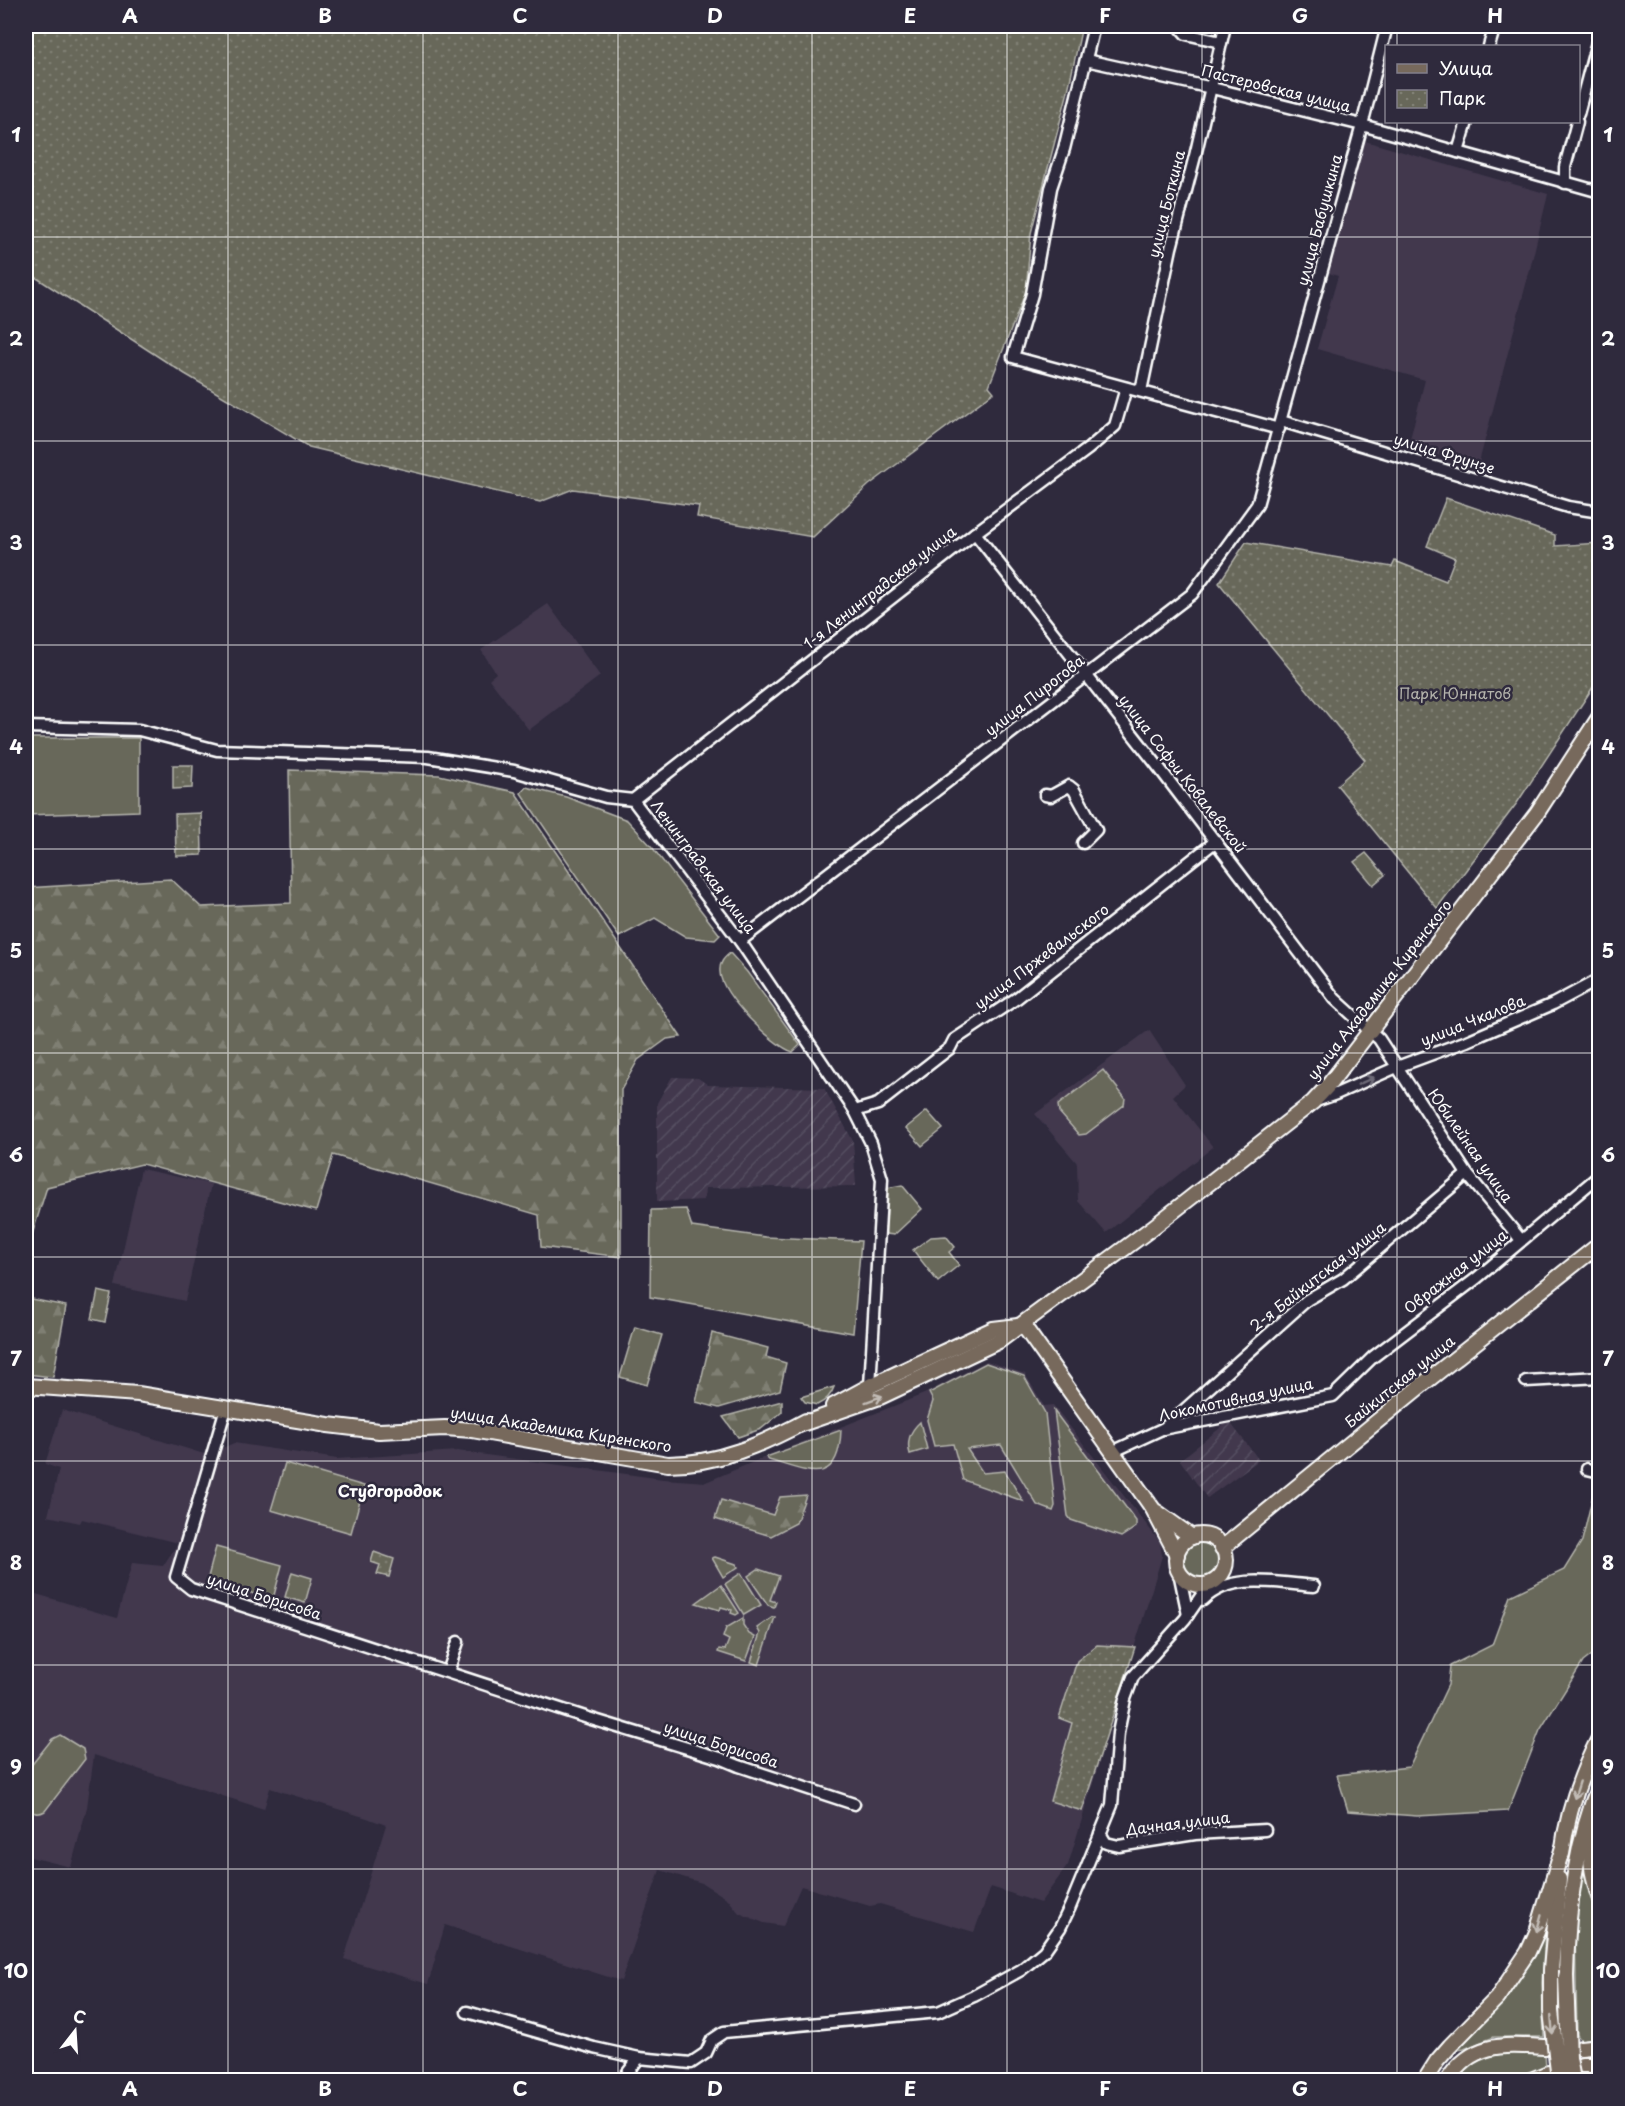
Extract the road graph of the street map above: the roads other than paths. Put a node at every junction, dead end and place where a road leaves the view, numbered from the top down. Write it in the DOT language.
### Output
graph roads {
  1 [pos="1094,26"];
  2 [pos="1179,26"];
  3 [pos="1225,26"];
  4 [pos="1387,26"];
  5 [pos="1495,26"];
  6 [pos="1599,31"];
  7 [pos="1221,42"];
  8 [pos="1489,45"];
  9 [pos="1596,56"];
  10 [pos="1086,60"];
  11 [pos="1212,88"];
  12 [pos="1580,108"];
  13 [pos="1467,123"];
  14 [pos="1577,123"];
  15 [pos="1362,125"];
  16 [pos="1458,152"];
  17 [pos="1565,183"];
  18 [pos="1599,192"];
  19 [pos="1126,388"];
  20 [pos="1141,392"];
  21 [pos="1280,425"];
  22 [pos="1599,512"];
  23 [pos="975,533"];
  24 [pos="1086,675"];
  25 [pos="1599,716"];
  26 [pos="26,727"];
  27 [pos="1045,795"];
  28 [pos="633,800"];
  29 [pos="1216,841"];
  30 [pos="1083,843"];
  31 [pos="740,940"];
  32 [pos="1599,979"];
  33 [pos="1370,1030"];
  34 [pos="1396,1067"];
  35 [pos="1313,1102"];
  36 [pos="855,1111"];
  37 [pos="1467,1174"];
  38 [pos="1599,1175"];
  39 [pos="1521,1240"];
  40 [pos="1596,1252"];
  41 [pos="1023,1325"];
  42 [pos="1599,1377"];
  43 [pos="1526,1382"];
  44 [pos="26,1386"];
  45 [pos="870,1386"];
  46 [pos="1333,1396"];
  47 [pos="226,1408"];
  48 [pos="799,1425"];
  49 [pos="1162,1429"];
  50 [pos="1112,1452"];
  51 [pos="1587,1469"];
  52 [pos="1599,1472"];
  53 [pos="1153,1509"];
  54 [pos="1192,1537"];
  55 [pos="1222,1548"];
  56 [pos="1177,1554"];
  57 [pos="1179,1572"];
  58 [pos="1210,1583"];
  59 [pos="1314,1586"];
  60 [pos="1188,1615"];
  61 [pos="458,1642"];
  62 [pos="448,1672"];
  63 [pos="1599,1736"];
  64 [pos="1599,1783"];
  65 [pos="1599,1794"];
  66 [pos="854,1804"];
  67 [pos="1265,1830"];
  68 [pos="1100,1833"];
  69 [pos="1563,1847"];
  70 [pos="1599,1899"];
  71 [pos="467,2012"];
  72 [pos="1599,2046"];
  73 [pos="1546,2047"];
  74 [pos="1581,2048"];
  75 [pos="639,2058"];
  76 [pos="1582,2065"];
  77 [pos="1599,2065"];
  78 [pos="1554,2077"];
  79 [pos="622,2080"];
  80 [pos="1425,2080"];
  81 [pos="1448,2080"];
  82 [pos="1531,2080"];
  83 [pos="1573,2080"];
  1 -- 10 [label="street"];
  2 -- 7 [label="street"];
  3 -- 7 [label="street, улица Боткина"];
  4 -- 15 [label="street, улица Бабушкина"];
  5 -- 8 [label="street"];
  6 -- 9 [label="street"];
  7 -- 11 [label="street, улица Боткина"];
  9 -- 12 [label="street"];
  10 -- 11 [label="street, Пастеровская улица"];
  10 -- 19 [label="street, улица Фрунзе"];
  11 -- 15 [label="street, Пастеровская улица"];
  11 -- 20 [label="street, улица Боткина"];
  13 -- 16 [label="street"];
  14 -- 17 [label="street"];
  15 -- 16 [label="street, Пастеровская улица"];
  15 -- 21 [label="street, улица Бабушкина"];
  16 -- 17 [label="street, Пастеровская улица"];
  17 -- 18 [label="street, Пастеровская улица"];
  19 -- 20 [label="street, улица Фрунзе"];
  19 -- 23 [label="street, 1-я Ленинградская улица"];
  20 -- 21 [label="street, улица Фрунзе"];
  21 -- 22 [label="street, улица Фрунзе"];
  21 -- 24 [label="street, улица Пирогова"];
  23 -- 24 [label="street, улица Софьи Ковалевской"];
  23 -- 28 [label="street, 1-я Ленинградская улица"];
  24 -- 29 [label="street, улица Софьи Ковалевской"];
  24 -- 31 [label="street, улица Пирогова"];
  25 -- 33 [label="main road, улица Академика Киренского"];
  26 -- 28 [label="street, Ленинградская улица"];
  27 -- 30 [label="street"];
  28 -- 31 [label="street, Ленинградская улица"];
  29 -- 33 [label="street, улица Софьи Ковалевской"];
  29 -- 36 [label="street, улица Пржевальского"];
  31 -- 36 [label="street, Ленинградская улица"];
  32 -- 34 [label="street, улица Чкалова"];
  33 -- 34 [label="street"];
  33 -- 35 [label="main road, улица Академика Киренского"];
  35 -- 34 [label="street, улица Чкалова, one-way"];
  34 -- 37 [label="street, Юбилейная улица"];
  35 -- 41 [label="main road, улица Академика Киренского"];
  36 -- 45 [label="street, Ленинградская улица"];
  37 -- 39 [label="street, Юбилейная улица"];
  37 -- 49 [label="street, 2-я Байкитская улица"];
  38 -- 39 [label="street, Овражная улица"];
  39 -- 46 [label="street, Овражная улица"];
  40 -- 55 [label="main road, Байкитская улица"];
  41 -- 45 [label="main road, улица Академика Киренского"];
  48 -- 41 [label="main road, улица Академика Киренского, one-way"];
  41 -- 50 [label="main road"];
  42 -- 43 [label="street"];
  44 -- 47 [label="main road, улица Академика Киренского"];
  45 -- 48 [label="main road, улица Академика Киренского"];
  46 -- 49 [label="street, Локомотивная улица"];
  47 -- 48 [label="main road, улица Академика Киренского"];
  47 -- 62 [label="street, улица Борисова"];
  49 -- 50 [label="street, Локомотивная улица"];
  50 -- 53 [label="main road"];
  51 -- 52 [label="street"];
  53 -- 54 [label="main road"];
  53 -- 56 [label="main road"];
  54 -- 55 [label="main road"];
  54 -- 56 [label="main road"];
  55 -- 58 [label="main road"];
  56 -- 57 [label="main road"];
  57 -- 58 [label="main road"];
  57 -- 60 [label="street"];
  58 -- 60 [label="street"];
  59 -- 60 [label="street"];
  60 -- 68 [label="street"];
  61 -- 62 [label="street"];
  62 -- 66 [label="street, улица Борисова"];
  63 -- 69 [label="main road, one-way"];
  64 -- 83 [label="main road, bridge"];
  65 -- 70 [label="main road"];
  67 -- 68 [label="street, Дачная улица"];
  68 -- 75 [label="street"];
  69 -- 78 [label="main road, one-way, bridge"];
  69 -- 80 [label="main road, one-way"];
  71 -- 75 [label="street"];
  72 -- 74 [label="main road"];
  73 -- 81 [label="main road"];
  75 -- 79 [label="street"];
  76 -- 77 [label="main road"];
  78 -- 82 [label="main road"];
}
